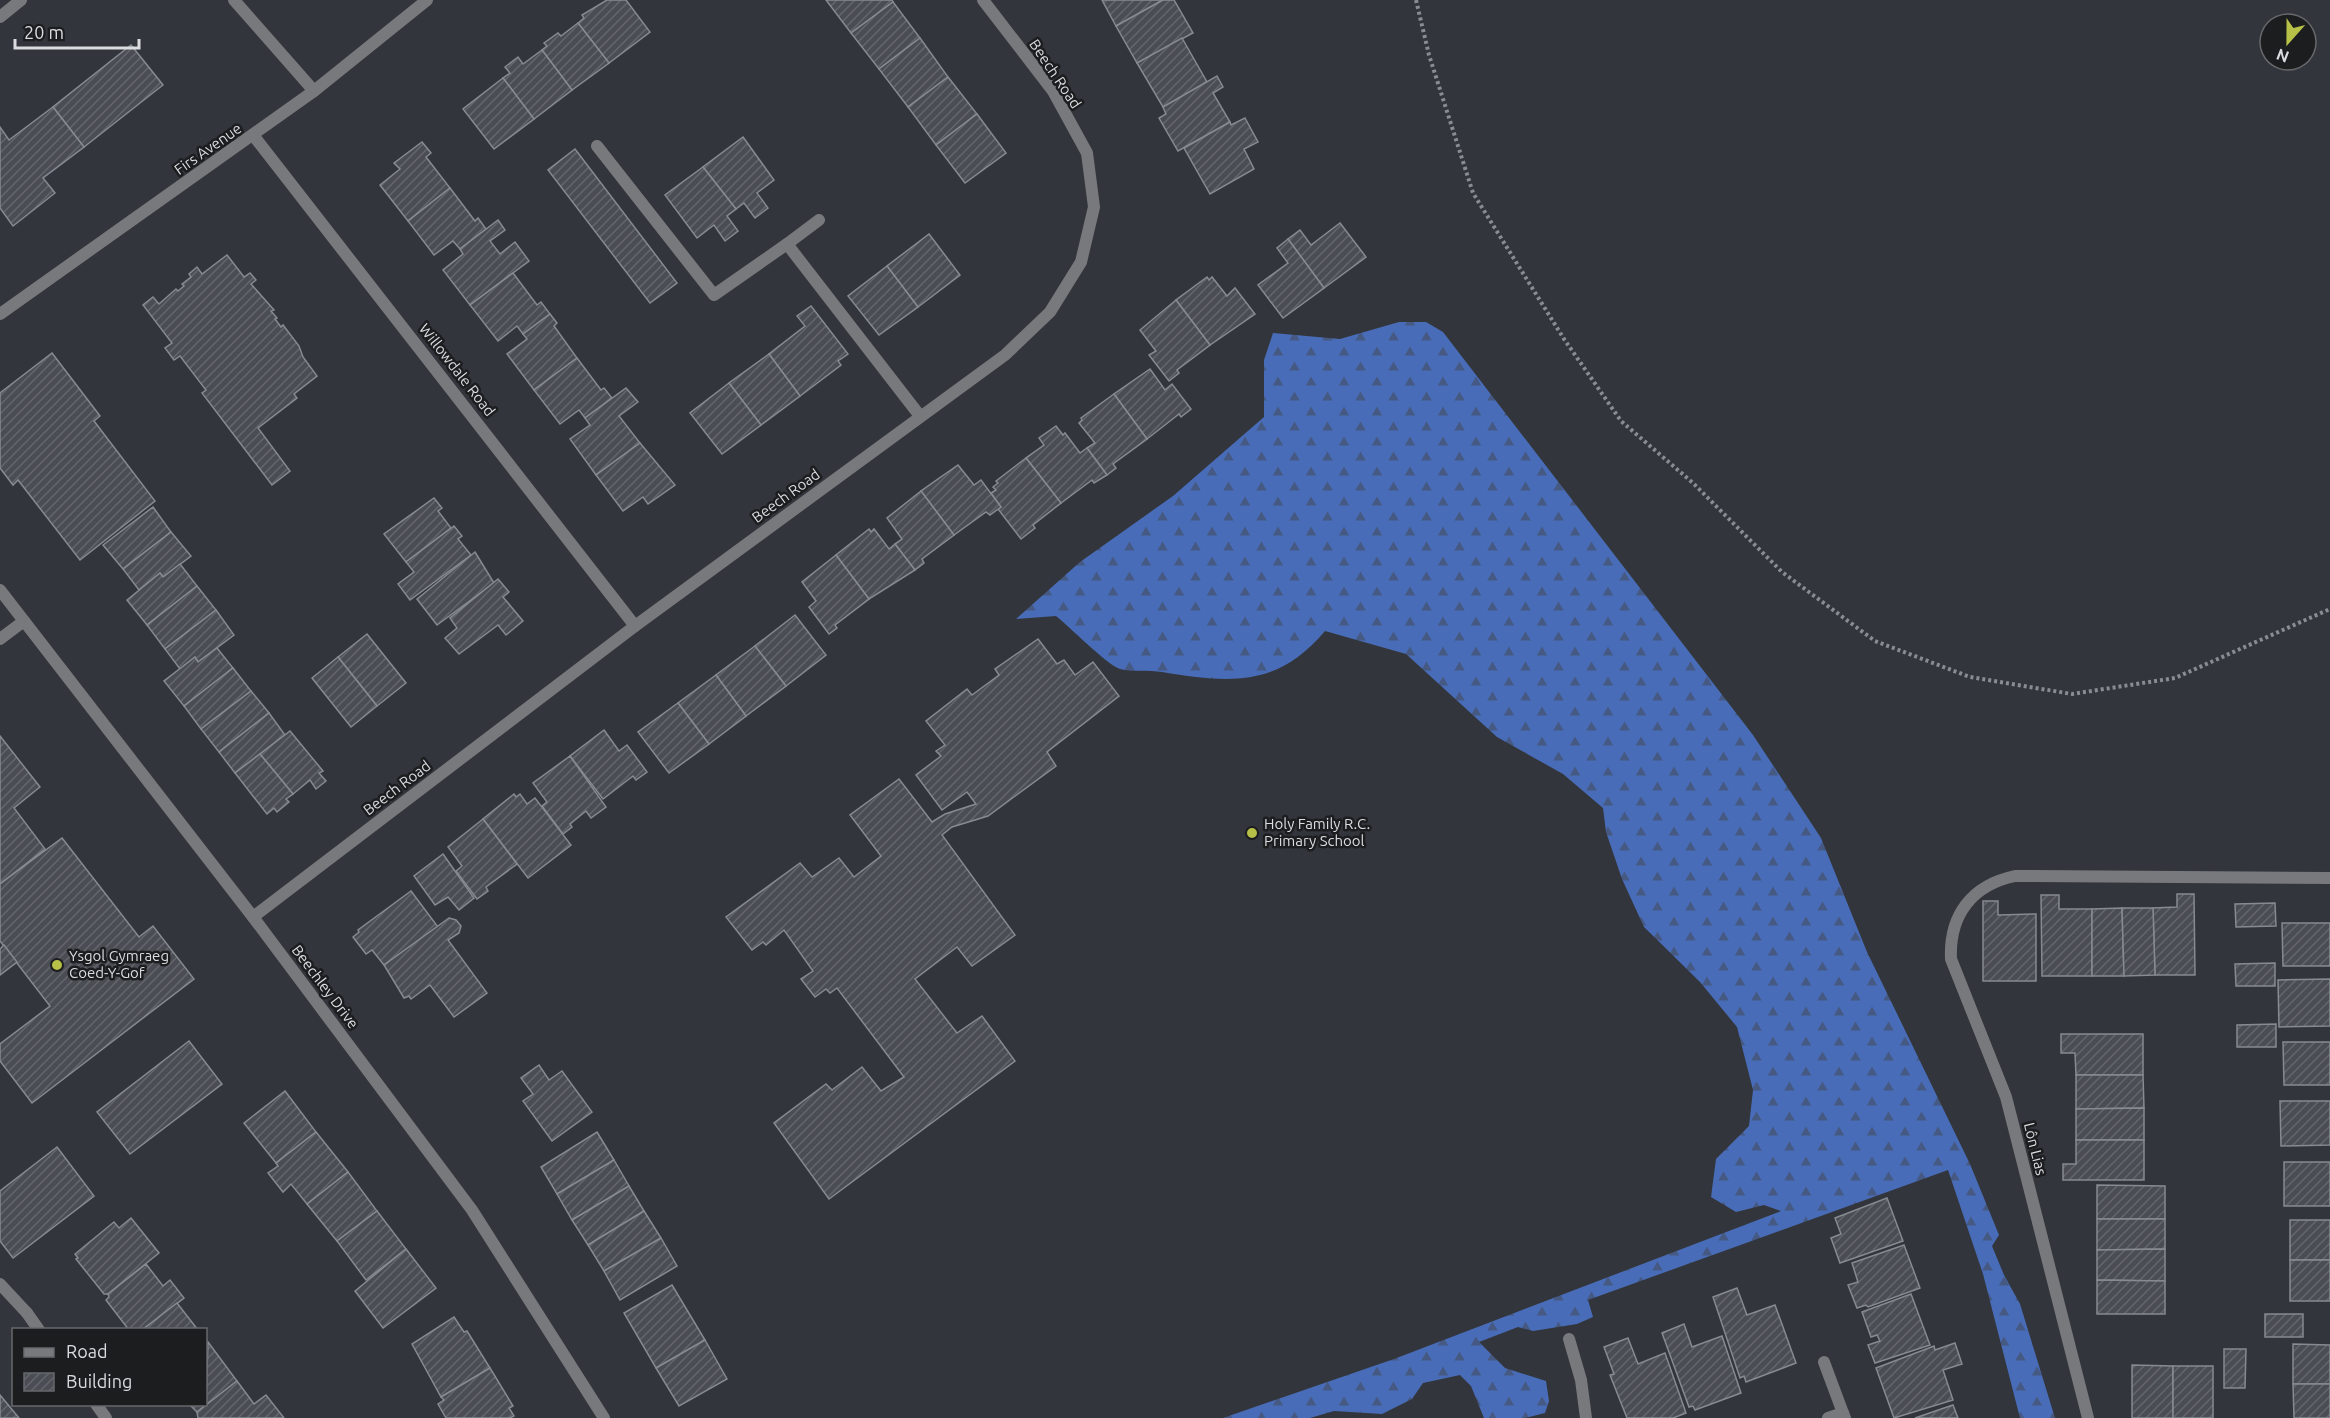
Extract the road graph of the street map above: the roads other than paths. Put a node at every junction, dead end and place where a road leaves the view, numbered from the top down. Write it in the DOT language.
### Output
graph roads {
  1 [pos="21,0"];
  2 [pos="234,0"];
  3 [pos="427,0"];
  4 [pos="983,0"];
  5 [pos="0,17"];
  6 [pos="314,91"];
  7 [pos="253,135"];
  8 [pos="597,146"];
  9 [pos="819,220"];
  10 [pos="787,244"];
  11 [pos="0,314"];
  12 [pos="920,416"];
  13 [pos="0,590"];
  14 [pos="24,621"];
  15 [pos="634,626"];
  16 [pos="0,639"];
  17 [pos="2330,878"];
  18 [pos="254,917"];
  19 [pos="3,1292"];
  20 [pos="38,1328"];
  21 [pos="1569,1339"];
  22 [pos="1824,1362"];
  23 [pos="1844,1415"];
  24 [pos="604,1418"];
  25 [pos="1586,1418"];
  26 [pos="1828,1418"];
  27 [pos="2088,1418"];
  1 -- 5 [label="street"];
  2 -- 6 [label="street"];
  3 -- 6 [label="street, Firs Avenue"];
  4 -- 12 [label="street, Beech Road"];
  6 -- 7 [label="street, Firs Avenue"];
  7 -- 11 [label="street, Firs Avenue"];
  7 -- 15 [label="street, Willowdale Road"];
  8 -- 10 [label="street"];
  9 -- 10 [label="street"];
  10 -- 12 [label="street"];
  12 -- 15 [label="street, Beech Road"];
  13 -- 14 [label="street, Beechley Drive"];
  14 -- 16 [label="street"];
  14 -- 18 [label="street, Beechley Drive"];
  15 -- 18 [label="street, Beech Road"];
  17 -- 27 [label="street, Lôn Lias"];
  18 -- 24 [label="street, Beechley Drive"];
  19 -- 20 [label="street"];
  21 -- 25 [label="street"];
  22 -- 23 [label="street"];
  23 -- 26 [label="street"];
}
